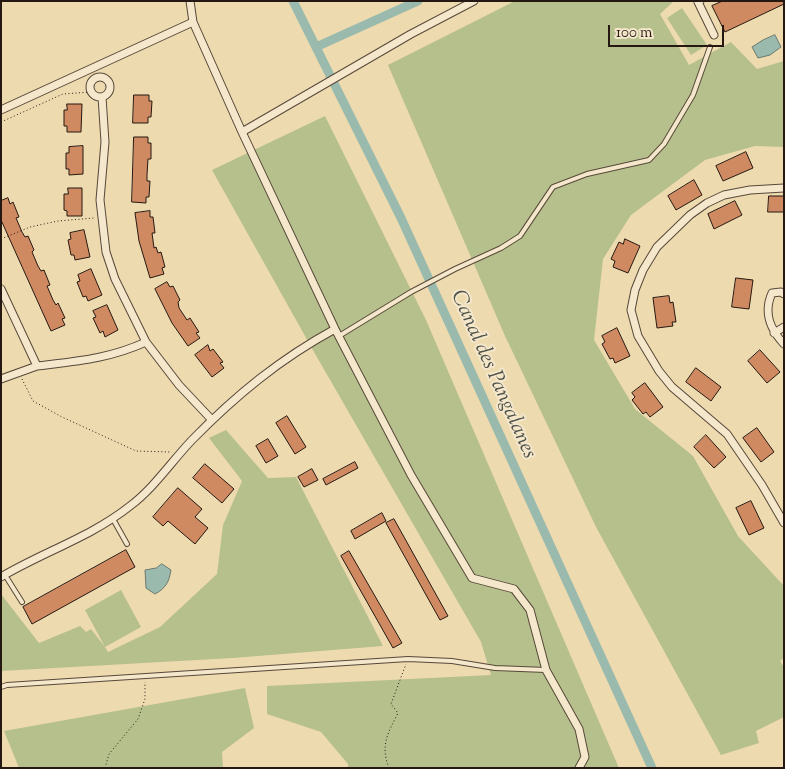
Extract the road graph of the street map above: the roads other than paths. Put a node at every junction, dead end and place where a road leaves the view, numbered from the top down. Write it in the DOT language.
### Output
graph roads {
  1 [pos="190,1"];
  2 [pos="474,1"];
  3 [pos="700,1"];
  4 [pos="194,22"];
  5 [pos="714,35"];
  6 [pos="710,48"];
  7 [pos="102,97"];
  8 [pos="1,110"];
  9 [pos="242,132"];
  10 [pos="784,188"];
  11 [pos="1,289"];
  12 [pos="784,294"];
  13 [pos="784,328"];
  14 [pos="335,329"];
  15 [pos="774,333"];
  16 [pos="339,336"];
  17 [pos="146,342"];
  18 [pos="784,344"];
  19 [pos="36,366"];
  20 [pos="1,379"];
  21 [pos="212,420"];
  22 [pos="113,519"];
  23 [pos="784,523"];
  24 [pos="127,544"];
  25 [pos="3,576"];
  26 [pos="22,602"];
  27 [pos="546,670"];
  28 [pos="1,688"];
  29 [pos="579,768"];
  1 -- 4 [label="street"];
  2 -- 9 [label="street"];
  3 -- 5 [label="street"];
  4 -- 8 [label="street"];
  4 -- 9 [label="street"];
  6 -- 16 [label="lane"];
  7 -- 7 [label="street"];
  7 -- 17 [label="street"];
  9 -- 14 [label="street"];
  10 -- 23 [label="street"];
  11 -- 19 [label="street"];
  12 -- 15 [label="street"];
  13 -- 15 [label="street"];
  14 -- 16 [label="street"];
  14 -- 21 [label="street"];
  15 -- 18 [label="street"];
  16 -- 27 [label="street"];
  17 -- 19 [label="street"];
  17 -- 21 [label="street"];
  19 -- 20 [label="street"];
  21 -- 22 [label="street"];
  22 -- 24 [label="lane"];
  22 -- 25 [label="street"];
  25 -- 26 [label="lane"];
  27 -- 28 [label="lane"];
  27 -- 29 [label="street"];
}
